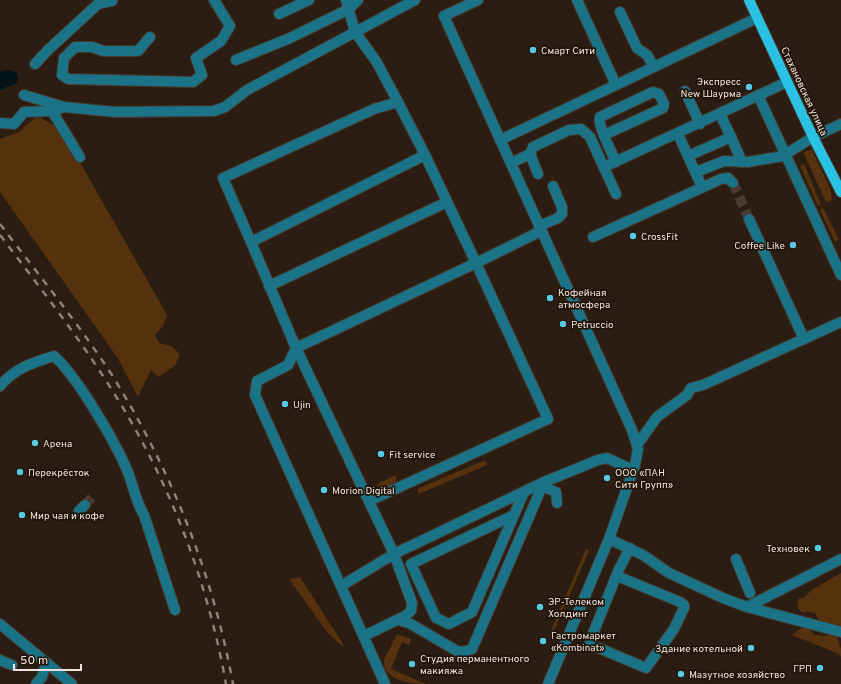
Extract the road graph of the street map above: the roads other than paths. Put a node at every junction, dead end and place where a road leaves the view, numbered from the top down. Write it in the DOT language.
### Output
graph roads {
  1 [pos="214,0"];
  2 [pos="309,0"];
  3 [pos="358,0"];
  4 [pos="415,0"];
  5 [pos="478,0"];
  6 [pos="577,0"];
  7 [pos="749,0"];
  8 [pos="97,2"];
  9 [pos="112,2"];
  10 [pos="347,4"];
  11 [pos="620,12"];
  12 [pos="279,14"];
  13 [pos="757,18"];
  14 [pos="355,32"];
  15 [pos="150,38"];
  16 [pos="236,60"];
  17 [pos="35,64"];
  18 [pos="654,67"];
  19 [pos="787,82"];
  20 [pos="616,85"];
  21 [pos="685,91"];
  22 [pos="24,95"];
  23 [pos="758,95"];
  24 [pos="398,102"];
  25 [pos="64,107"];
  26 [pos="52,111"];
  27 [pos="720,114"];
  28 [pos="0,123"];
  29 [pos="700,124"];
  30 [pos="841,124"];
  31 [pos="678,134"];
  32 [pos="604,135"];
  33 [pos="731,137"];
  34 [pos="813,137"];
  35 [pos="500,140"];
  36 [pos="530,154"];
  37 [pos="425,155"];
  38 [pos="786,155"];
  39 [pos="688,156"];
  40 [pos="80,157"];
  41 [pos="510,162"];
  42 [pos="616,162"];
  43 [pos="742,162"];
  44 [pos="604,167"];
  45 [pos="696,172"];
  46 [pos="538,174"];
  47 [pos="733,183"];
  48 [pos="553,186"];
  49 [pos="702,187"];
  50 [pos="841,192"];
  51 [pos="616,194"];
  52 [pos="447,202"];
  53 [pos="749,219"];
  54 [pos="540,228"];
  55 [pos="593,237"];
  56 [pos="251,242"];
  57 [pos="476,263"];
  58 [pos="841,274"];
  59 [pos="269,286"];
  60 [pos="841,322"];
  61 [pos="804,339"];
  62 [pos="296,348"];
  63 [pos="0,386"];
  64 [pos="637,445"];
  65 [pos="633,470"];
  66 [pos="543,484"];
  67 [pos="524,492"];
  68 [pos="369,501"];
  69 [pos="557,503"];
  70 [pos="514,515"];
  71 [pos="444,531"];
  72 [pos="609,539"];
  73 [pos="450,546"];
  74 [pos="630,548"];
  75 [pos="394,554"];
  76 [pos="841,559"];
  77 [pos="736,560"];
  78 [pos="616,576"];
  79 [pos="485,582"];
  80 [pos="341,586"];
  81 [pos="498,588"];
  82 [pos="750,594"];
  83 [pos="747,606"];
  84 [pos="175,610"];
  85 [pos="398,620"];
  86 [pos="0,624"];
  87 [pos="841,632"];
  88 [pos="364,636"];
  89 [pos="0,660"];
  90 [pos="46,663"];
  91 [pos="12,665"];
  92 [pos="36,684"];
  93 [pos="72,684"];
  94 [pos="385,684"];
  95 [pos="548,684"];
  1 -- 15 [label="street"];
  2 -- 12 [label="street"];
  3 -- 10 [label="street"];
  4 -- 14 [label="street"];
  5 -- 35 [label="street"];
  6 -- 20 [label="street"];
  7 -- 13 [label="main road, Стахановская улица"];
  8 -- 9 [label="street"];
  8 -- 17 [label="street"];
  10 -- 14 [label="street"];
  10 -- 16 [label="street"];
  11 -- 18 [label="street"];
  13 -- 18 [label="street"];
  13 -- 19 [label="main road, Стахановская улица"];
  14 -- 24 [label="street"];
  14 -- 25 [label="street"];
  18 -- 20 [label="street"];
  19 -- 23 [label="street"];
  19 -- 34 [label="main road, Стахановская улица"];
  20 -- 35 [label="street"];
  21 -- 29 [label="street"];
  22 -- 25 [label="street"];
  23 -- 27 [label="street"];
  23 -- 38 [label="street"];
  24 -- 37 [label="street"];
  24 -- 56 [label="street"];
  25 -- 26 [label="street"];
  26 -- 28 [label="street"];
  26 -- 40 [label="street"];
  27 -- 29 [label="street"];
  27 -- 33 [label="street"];
  29 -- 31 [label="street"];
  30 -- 34 [label="street"];
  31 -- 39 [label="street"];
  31 -- 42 [label="street"];
  32 -- 32 [label="street"];
  32 -- 42 [label="street"];
  33 -- 39 [label="street"];
  33 -- 43 [label="street"];
  34 -- 38 [label="street"];
  34 -- 50 [label="main road, Стахановская улица"];
  35 -- 41 [label="street"];
  36 -- 41 [label="street"];
  36 -- 44 [label="street"];
  36 -- 46 [label="street"];
  37 -- 52 [label="street"];
  37 -- 56 [label="street"];
  38 -- 43 [label="street"];
  38 -- 58 [label="street"];
  39 -- 45 [label="street"];
  41 -- 54 [label="street"];
  42 -- 44 [label="street"];
  43 -- 45 [label="street"];
  44 -- 51 [label="street"];
  45 -- 49 [label="street"];
  47 -- 49 [label="street"];
  48 -- 54 [label="street"];
  49 -- 55 [label="street"];
  52 -- 57 [label="street"];
  52 -- 59 [label="street"];
  53 -- 61 [label="street"];
  54 -- 57 [label="street"];
  54 -- 64 [label="street"];
  56 -- 59 [label="street"];
  57 -- 62 [label="street"];
  57 -- 68 [label="street"];
  59 -- 62 [label="street"];
  60 -- 61 [label="street"];
  61 -- 64 [label="street"];
  62 -- 68 [label="street"];
  62 -- 80 [label="street"];
  63 -- 84 [label="street"];
  64 -- 65 [label="street"];
  65 -- 66 [label="street"];
  65 -- 72 [label="street"];
  66 -- 67 [label="street"];
  66 -- 69 [label="street"];
  66 -- 81 [label="street"];
  67 -- 70 [label="street"];
  67 -- 71 [label="street"];
  68 -- 75 [label="street"];
  70 -- 73 [label="street"];
  70 -- 79 [label="street"];
  71 -- 73 [label="street"];
  71 -- 75 [label="street"];
  72 -- 74 [label="street"];
  72 -- 95 [label="street"];
  73 -- 79 [label="street"];
  74 -- 78 [label="street"];
  74 -- 83 [label="street"];
  75 -- 80 [label="street"];
  75 -- 85 [label="street"];
  76 -- 83 [label="street"];
  77 -- 82 [label="street"];
  78 -- 78 [label="street"];
  79 -- 81 [label="street"];
  80 -- 88 [label="street"];
  81 -- 85 [label="street"];
  83 -- 87 [label="street"];
  85 -- 88 [label="street"];
  86 -- 90 [label="street"];
  88 -- 94 [label="street"];
  89 -- 91 [label="street"];
  90 -- 92 [label="street"];
  90 -- 93 [label="street"];
}
